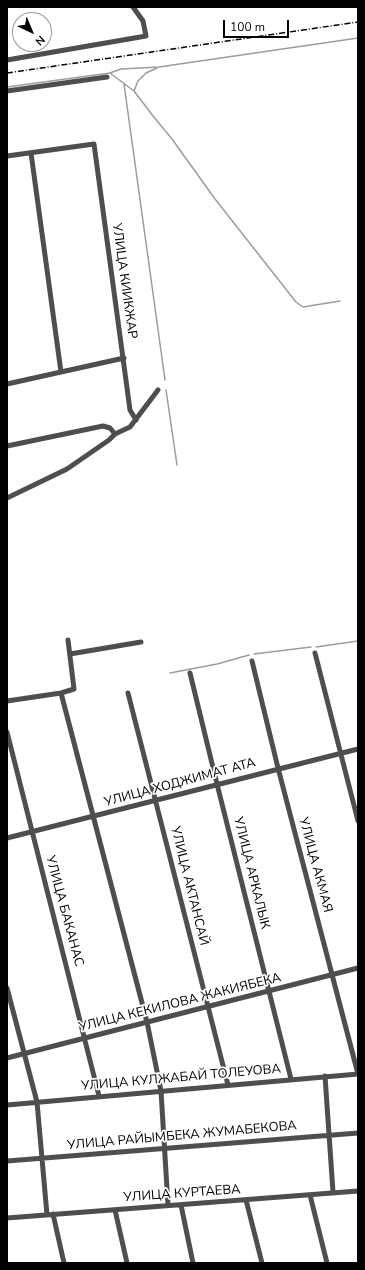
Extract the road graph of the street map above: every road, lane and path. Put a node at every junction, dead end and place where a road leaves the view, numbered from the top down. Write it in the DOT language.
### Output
graph roads {
  1 [pos="133,7"];
  2 [pos="7,60"];
  3 [pos="107,78"];
  4 [pos="7,91"];
  5 [pos="31,153"];
  6 [pos="7,156"];
  7 [pos="124,358"];
  8 [pos="61,372"];
  9 [pos="7,384"];
  10 [pos="158,390"];
  11 [pos="136,420"];
  12 [pos="115,434"];
  13 [pos="7,446"];
  14 [pos="7,498"];
  15 [pos="68,640"];
  16 [pos="141,642"];
  17 [pos="315,653"];
  18 [pos="70,654"];
  19 [pos="252,661"];
  20 [pos="190,673"];
  21 [pos="128,692"];
  22 [pos="61,694"];
  23 [pos="7,701"];
  24 [pos="7,732"];
  25 [pos="358,748"];
  26 [pos="340,753"];
  27 [pos="278,768"];
  28 [pos="217,784"];
  29 [pos="156,800"];
  30 [pos="93,817"];
  31 [pos="358,821"];
  32 [pos="32,832"];
  33 [pos="7,838"];
  34 [pos="358,968"];
  35 [pos="332,975"];
  36 [pos="7,988"];
  37 [pos="269,991"];
  38 [pos="209,1007"];
  39 [pos="147,1022"];
  40 [pos="86,1038"];
  41 [pos="24,1053"];
  42 [pos="7,1058"];
  43 [pos="358,1074"];
  44 [pos="325,1076"];
  45 [pos="292,1079"];
  46 [pos="228,1084"];
  47 [pos="162,1091"];
  48 [pos="100,1096"];
  49 [pos="37,1102"];
  50 [pos="7,1105"];
  51 [pos="358,1133"];
  52 [pos="328,1136"];
  53 [pos="164,1148"];
  54 [pos="42,1158"];
  55 [pos="7,1161"];
  56 [pos="358,1191"];
  57 [pos="333,1192"];
  58 [pos="310,1194"];
  59 [pos="246,1200"];
  60 [pos="168,1205"];
  61 [pos="181,1205"];
  62 [pos="115,1210"];
  63 [pos="50,1214"];
  64 [pos="7,1218"];
  65 [pos="64,1263"];
  66 [pos="128,1263"];
  67 [pos="193,1263"];
  68 [pos="262,1263"];
  69 [pos="327,1263"];
  1 -- 2 [label="street"];
  3 -- 4 [label="street"];
  5 -- 6 [label="street"];
  5 -- 7 [label="street, УЛИЦА КИИКЖАР"];
  5 -- 8 [label="street"];
  7 -- 8 [label="street"];
  7 -- 11 [label="street, УЛИЦА КИИКЖАР"];
  8 -- 9 [label="street"];
  10 -- 11 [label="street"];
  11 -- 12 [label="street"];
  12 -- 13 [label="street"];
  12 -- 14 [label="street"];
  15 -- 18 [label="street"];
  16 -- 18 [label="street"];
  17 -- 26 [label="street"];
  18 -- 22 [label="street"];
  19 -- 27 [label="street, УЛИЦА АКМАЯ"];
  20 -- 28 [label="street, УЛИЦА АРКАЛЫК"];
  21 -- 29 [label="street, УЛИЦА АКТАНСАЙ"];
  22 -- 23 [label="street"];
  22 -- 30 [label="street"];
  24 -- 32 [label="street, УЛИЦА БАКАНАС"];
  25 -- 26 [label="street, УЛИЦА ХОДЖИМАТ АТА"];
  26 -- 27 [label="street, УЛИЦА ХОДЖИМАТ АТА"];
  26 -- 31 [label="street"];
  27 -- 28 [label="street, УЛИЦА ХОДЖИМАТ АТА"];
  27 -- 35 [label="street, УЛИЦА АКМАЯ"];
  28 -- 29 [label="street, УЛИЦА ХОДЖИМАТ АТА"];
  28 -- 37 [label="street, УЛИЦА АРКАЛЫК"];
  29 -- 30 [label="street, УЛИЦА ХОДЖИМАТ АТА"];
  29 -- 38 [label="street, УЛИЦА АКТАНСАЙ"];
  30 -- 32 [label="street, УЛИЦА ХОДЖИМАТ АТА"];
  30 -- 39 [label="street"];
  32 -- 33 [label="street, УЛИЦА ХОДЖИМАТ АТА"];
  32 -- 40 [label="street, УЛИЦА БАКАНАС"];
  34 -- 35 [label="street, УЛИЦА КЕКИЛОВА ЖАКИЯБЕКА"];
  35 -- 37 [label="street, УЛИЦА КЕКИЛОВА ЖАКИЯБЕКА"];
  35 -- 43 [label="street, УЛИЦА АКМАЯ"];
  36 -- 41 [label="street"];
  37 -- 38 [label="street, УЛИЦА КЕКИЛОВА ЖАКИЯБЕКА"];
  37 -- 45 [label="street, УЛИЦА АРКАЛЫК"];
  38 -- 39 [label="street, УЛИЦА КЕКИЛОВА ЖАКИЯБЕКА"];
  38 -- 46 [label="street, УЛИЦА АКТАНСАЙ"];
  39 -- 40 [label="street, УЛИЦА КЕКИЛОВА ЖАКИЯБЕКА"];
  39 -- 47 [label="street"];
  40 -- 41 [label="street, УЛИЦА КЕКИЛОВА ЖАКИЯБЕКА"];
  40 -- 48 [label="street, УЛИЦА БАКАНАС"];
  41 -- 42 [label="street, УЛИЦА КЕКИЛОВА ЖАКИЯБЕКА"];
  41 -- 49 [label="street"];
  43 -- 44 [label="street, УЛИЦА КУЛЖАБАЙ ТОЛЕУОВА"];
  44 -- 45 [label="street, УЛИЦА КУЛЖАБАЙ ТОЛЕУОВА"];
  44 -- 52 [label="street"];
  45 -- 46 [label="street, УЛИЦА КУЛЖАБАЙ ТОЛЕУОВА"];
  46 -- 47 [label="street, УЛИЦА КУЛЖАБАЙ ТОЛЕУОВА"];
  47 -- 48 [label="street, УЛИЦА КУЛЖАБАЙ ТОЛЕУОВА"];
  47 -- 53 [label="street"];
  48 -- 49 [label="street, УЛИЦА КУЛЖАБАЙ ТОЛЕУОВА"];
  49 -- 50 [label="street, УЛИЦА КУЛЖАБАЙ ТОЛЕУОВА"];
  49 -- 54 [label="street"];
  51 -- 52 [label="street, УЛИЦА РАЙЫМБЕКА ЖУМАБЕКОВА"];
  52 -- 53 [label="street, УЛИЦА РАЙЫМБЕКА ЖУМАБЕКОВА"];
  52 -- 57 [label="street"];
  53 -- 54 [label="street, УЛИЦА РАЙЫМБЕКА ЖУМАБЕКОВА"];
  53 -- 60 [label="street"];
  54 -- 55 [label="street, УЛИЦА РАЙЫМБЕКА ЖУМАБЕКОВА"];
  54 -- 63 [label="street"];
  56 -- 57 [label="street, УЛИЦА КУРТАЕВА"];
  57 -- 58 [label="street, УЛИЦА КУРТАЕВА"];
  58 -- 59 [label="street, УЛИЦА КУРТАЕВА"];
  58 -- 69 [label="street"];
  59 -- 61 [label="street, УЛИЦА КУРТАЕВА"];
  59 -- 68 [label="street"];
  60 -- 61 [label="street, УЛИЦА КУРТАЕВА"];
  60 -- 62 [label="street, УЛИЦА КУРТАЕВА"];
  61 -- 67 [label="street"];
  62 -- 63 [label="street, УЛИЦА КУРТАЕВА"];
  62 -- 66 [label="street"];
  63 -- 64 [label="street, УЛИЦА КУРТАЕВА"];
  63 -- 65 [label="street"];
}
